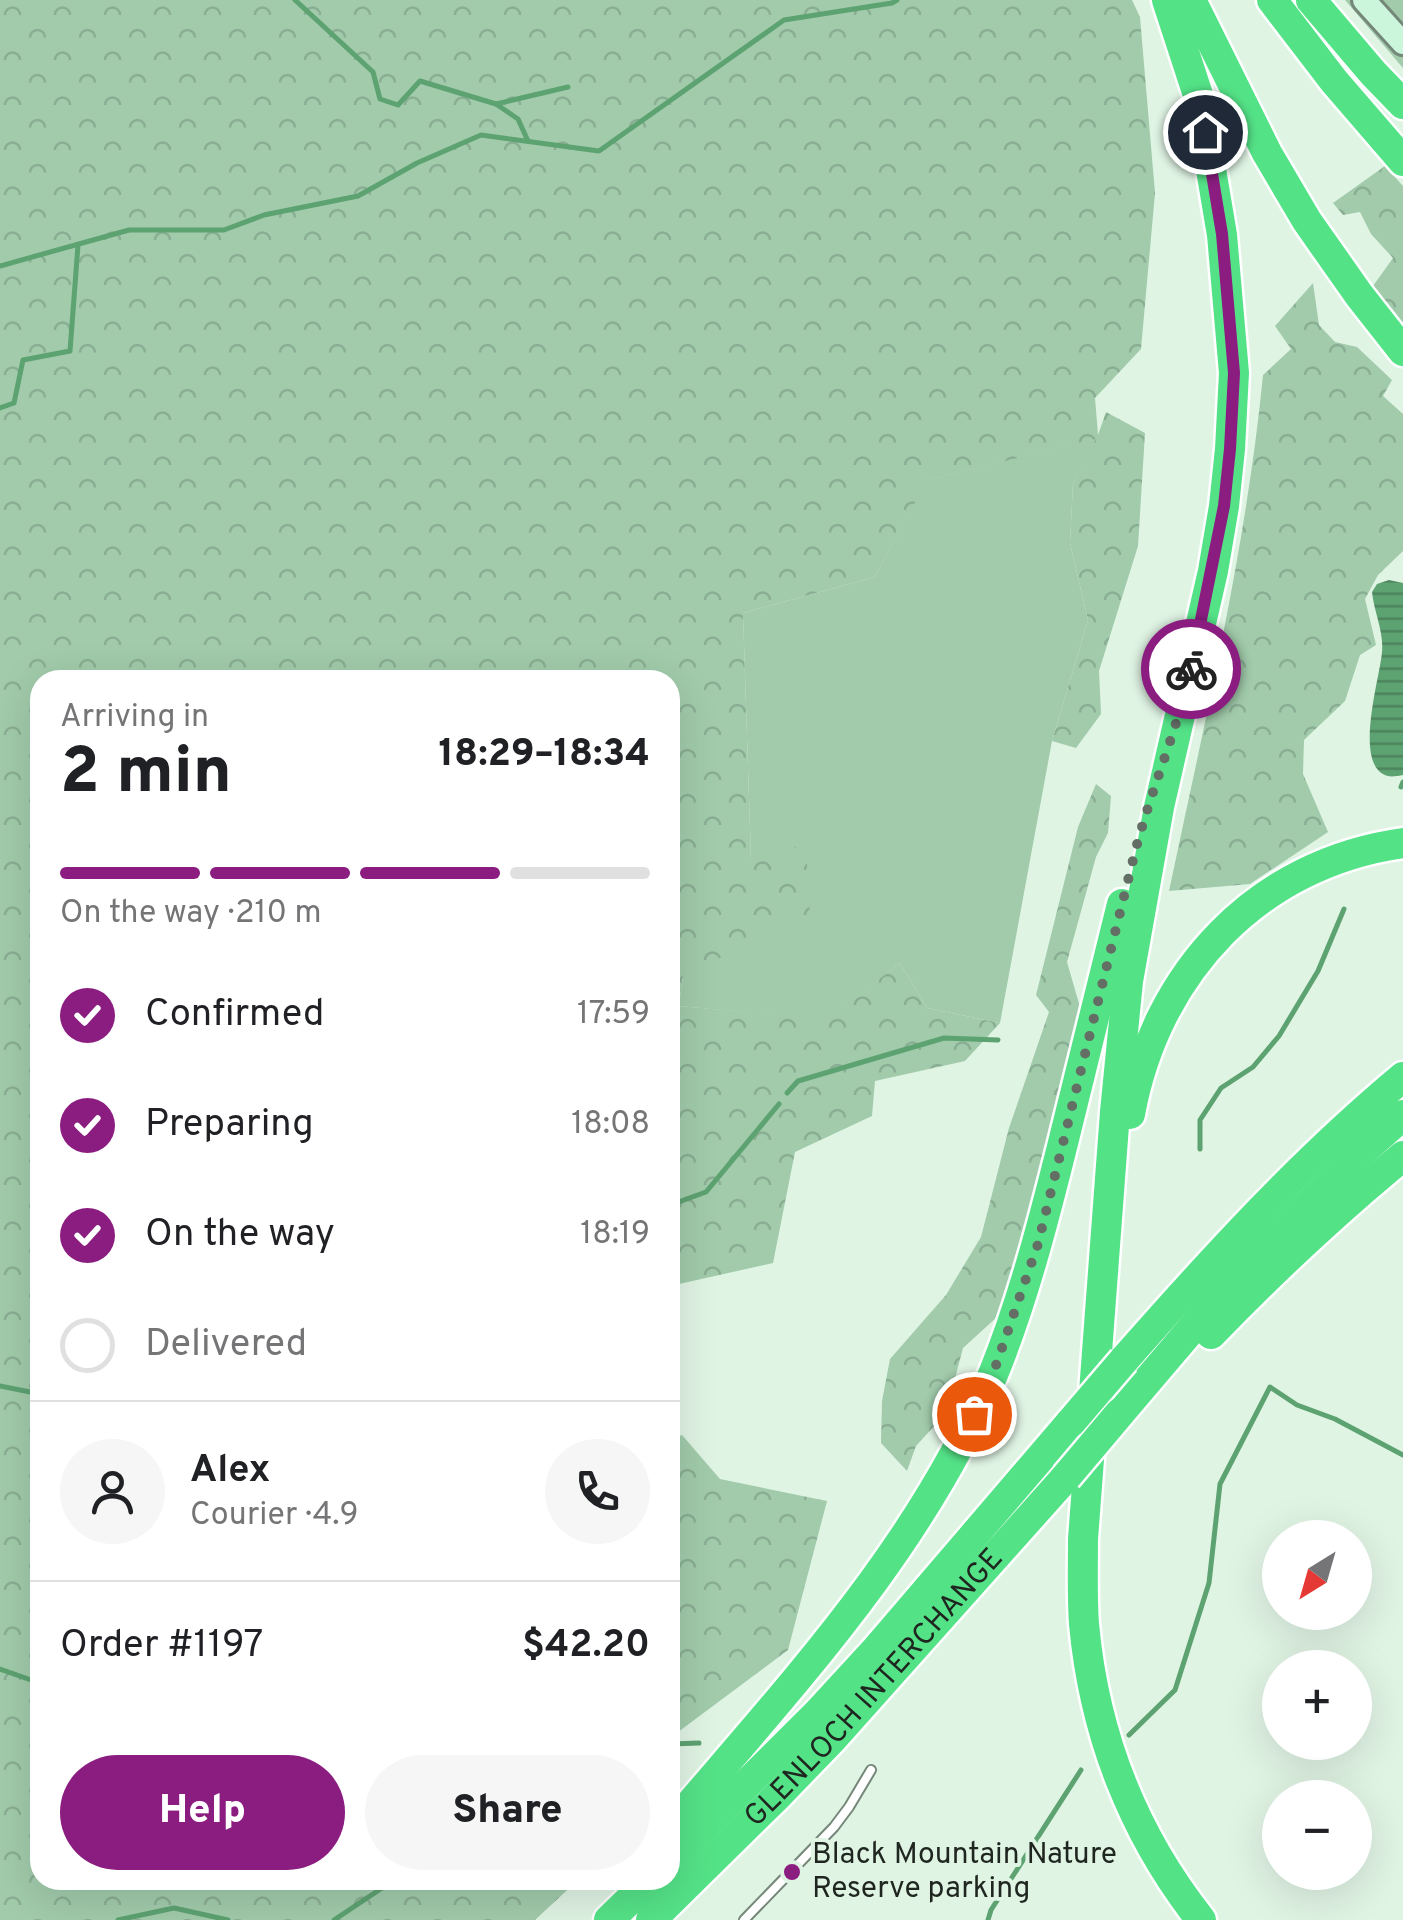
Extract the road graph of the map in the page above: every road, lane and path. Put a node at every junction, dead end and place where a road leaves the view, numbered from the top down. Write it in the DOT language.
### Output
graph roads {
  1 [pos="1167,0"];
  2 [pos="1191,0"];
  3 [pos="1272,0"];
  4 [pos="1312,0"];
  5 [pos="1364,0"];
  6 [pos="1403,43"];
  7 [pos="1403,104"];
  8 [pos="1403,161"];
  9 [pos="1403,351"];
  10 [pos="1182,707"];
  11 [pos="1403,843"];
  12 [pos="1403,1077"];
  13 [pos="1403,1115"];
  14 [pos="1403,1156"];
  15 [pos="1106,1250"];
  16 [pos="1120,1412"];
  17 [pos="871,1770"];
  18 [pos="680,1816"];
  19 [pos="680,1850"];
  20 [pos="616,1890"];
  21 [pos="640,1890"];
  22 [pos="587,1920"];
  23 [pos="609,1920"];
  24 [pos="650,1920"];
  25 [pos="744,1920"];
  26 [pos="1201,1920"];
  1 -- 10 [label="highway"];
  2 -- 9 [label="highway"];
  3 -- 8 [label="highway"];
  4 -- 7 [label="highway"];
  5 -- 6 [label="street"];
  10 -- 15 [label="highway"];
  10 -- 18 [label="highway"];
  11 -- 15 [label="highway"];
  12 -- 19 [label="highway, GLENLOCH INTERCHANGE, bridge"];
  13 -- 16 [label="highway, GLENLOCH INTERCHANGE"];
  14 -- 16 [label="highway"];
  15 -- 26 [label="highway"];
  16 -- 24 [label="highway, GLENLOCH INTERCHANGE, bridge"];
  17 -- 25 [label="lane"];
  20 -- 22 [label="highway"];
  21 -- 23 [label="highway"];
}
